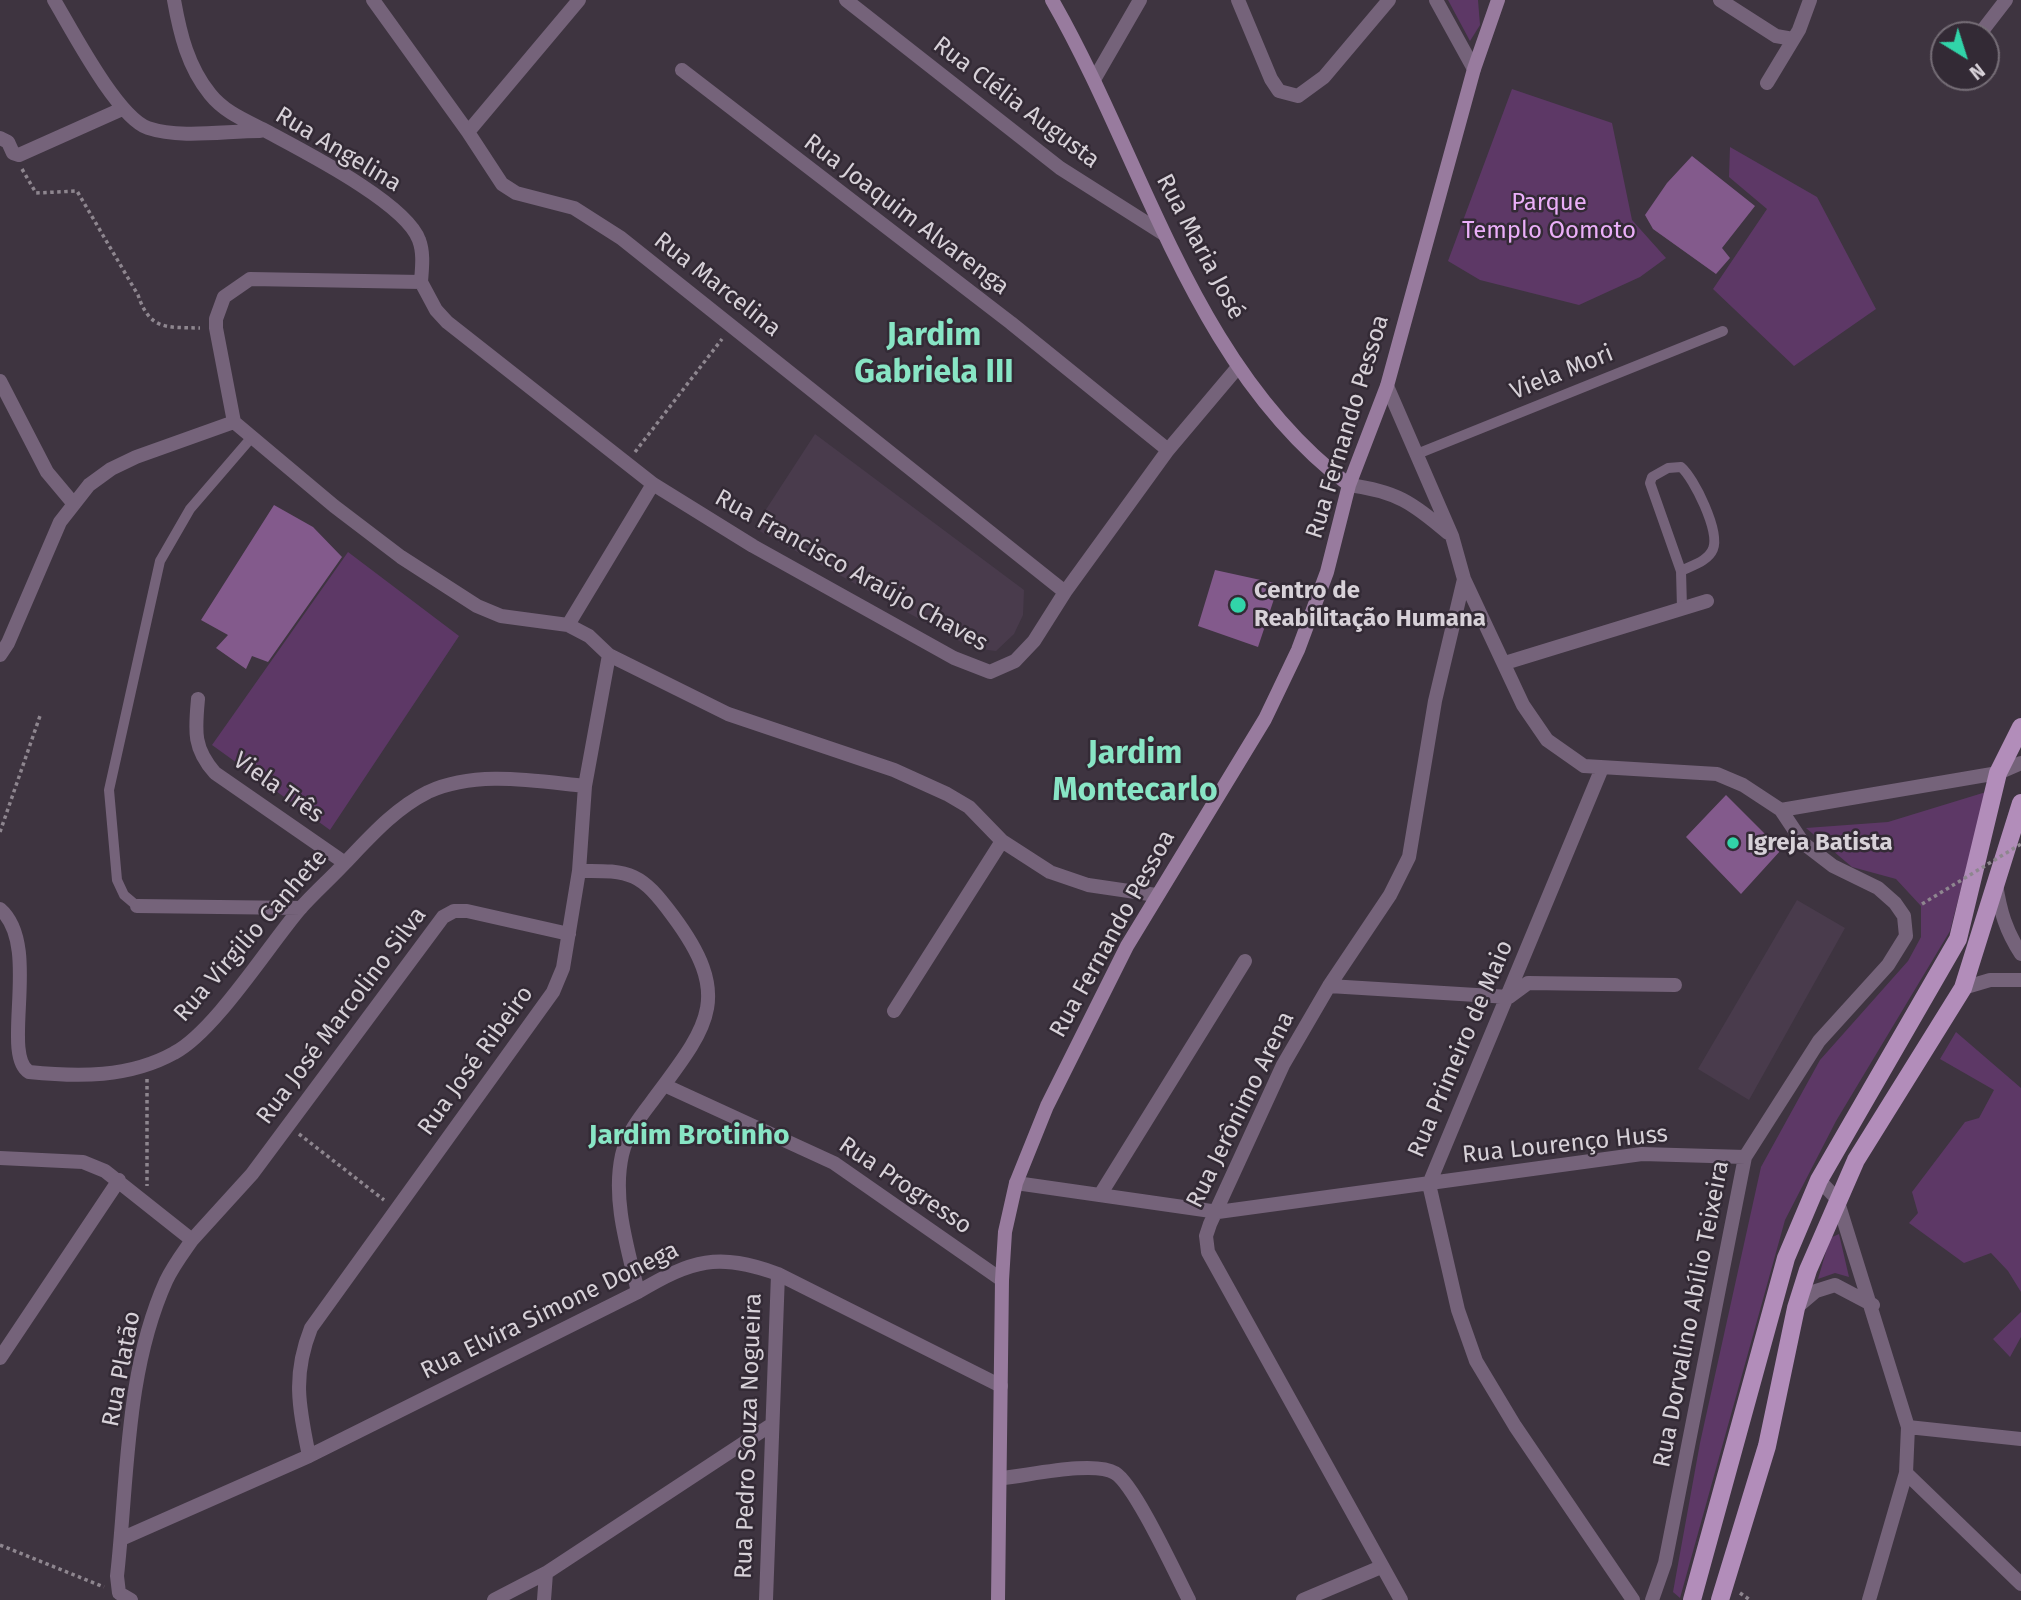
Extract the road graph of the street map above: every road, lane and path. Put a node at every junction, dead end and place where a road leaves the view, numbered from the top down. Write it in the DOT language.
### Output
graph roads {
  1 [pos="54,0"];
  2 [pos="174,0"];
  3 [pos="373,0"];
  4 [pos="579,0"];
  5 [pos="846,0"];
  6 [pos="1052,0"];
  7 [pos="1140,0"];
  8 [pos="1238,0"];
  9 [pos="1388,0"];
  10 [pos="1436,0"];
  11 [pos="1498,0"];
  12 [pos="1720,0"];
  13 [pos="1810,0"];
  14 [pos="2006,0"];
  15 [pos="1990,21"];
  16 [pos="1793,40"];
  17 [pos="1474,69"];
  18 [pos="682,70"];
  19 [pos="1095,78"];
  20 [pos="1767,83"];
  21 [pos="122,109"];
  22 [pos="265,130"];
  23 [pos="468,132"];
  24 [pos="0,138"];
  25 [pos="13,153"];
  26 [pos="1164,234"];
  27 [pos="421,282"];
  28 [pos="732,326"];
  29 [pos="216,328"];
  30 [pos="1723,331"];
  31 [pos="1238,367"];
  32 [pos="0,381"];
  33 [pos="1387,386"];
  34 [pos="234,422"];
  35 [pos="252,437"];
  36 [pos="1168,450"];
  37 [pos="1417,454"];
  38 [pos="626,464"];
  39 [pos="653,484"];
  40 [pos="1349,485"];
  41 [pos="73,503"];
  42 [pos="1452,536"];
  43 [pos="1681,570"];
  44 [pos="1464,579"];
  45 [pos="1065,592"];
  46 [pos="1707,601"];
  47 [pos="1682,608"];
  48 [pos="568,625"];
  49 [pos="0,655"];
  50 [pos="609,655"];
  51 [pos="1505,663"];
  52 [pos="198,699"];
  53 [pos="41,713"];
  54 [pos="2021,727"];
  55 [pos="2021,763"];
  56 [pos="1602,768"];
  57 [pos="1998,773"];
  58 [pos="585,786"];
  59 [pos="2021,803"];
  60 [pos="1781,810"];
  61 [pos="0,832"];
  62 [pos="1003,841"];
  63 [pos="2021,844"];
  64 [pos="345,863"];
  65 [pos="579,871"];
  66 [pos="1996,883"];
  67 [pos="1156,895"];
  68 [pos="1922,904"];
  69 [pos="137,906"];
  70 [pos="301,908"];
  71 [pos="0,909"];
  72 [pos="569,934"];
  73 [pos="2021,954"];
  74 [pos="1245,961"];
  75 [pos="2021,980"];
  76 [pos="1675,985"];
  77 [pos="1329,986"];
  78 [pos="1963,988"];
  79 [pos="1509,997"];
  80 [pos="894,1011"];
  81 [pos="2,1024"];
  82 [pos="4,1050"];
  83 [pos="147,1066"];
  84 [pos="664,1085"];
  85 [pos="289,1126"];
  86 [pos="1745,1157"];
  87 [pos="0,1158"];
  88 [pos="119,1180"];
  89 [pos="1819,1180"];
  90 [pos="1016,1182"];
  91 [pos="1429,1184"];
  92 [pos="1100,1195"];
  93 [pos="1837,1199"];
  94 [pos="146,1201"];
  95 [pos="397,1209"];
  96 [pos="1218,1212"];
  97 [pos="192,1240"];
  98 [pos="778,1274"];
  99 [pos="1002,1280"];
  100 [pos="638,1292"];
  101 [pos="1873,1305"];
  102 [pos="1796,1308"];
  103 [pos="0,1358"];
  104 [pos="1001,1386"];
  105 [pos="771,1425"];
  106 [pos="1908,1427"];
  107 [pos="2021,1439"];
  108 [pos="309,1456"];
  109 [pos="1906,1473"];
  110 [pos="1002,1478"];
  111 [pos="121,1539"];
  112 [pos="0,1545"];
  113 [pos="1381,1567"];
  114 [pos="546,1573"];
  115 [pos="2021,1584"];
  116 [pos="125,1597"];
  117 [pos="494,1600"];
  118 [pos="544,1600"];
  119 [pos="766,1600"];
  120 [pos="998,1600"];
  121 [pos="1189,1600"];
  122 [pos="1303,1600"];
  123 [pos="1401,1600"];
  124 [pos="1633,1600"];
  125 [pos="1652,1600"];
  126 [pos="1692,1600"];
  127 [pos="1720,1600"];
  128 [pos="1869,1600"];
  1 -- 21 [label="street"];
  2 -- 22 [label="street, Rua Angelina"];
  3 -- 23 [label="street, Rua Marcelina"];
  4 -- 23 [label="street"];
  5 -- 26 [label="street, Rua Clélia Augusta"];
  6 -- 19 [label="main road, Rua Maria José"];
  7 -- 19 [label="street"];
  8 -- 9 [label="street"];
  10 -- 17 [label="street"];
  11 -- 17 [label="main road, Rua Fernando Pessoa"];
  12 -- 16 [label="street"];
  13 -- 16 [label="street"];
  14 -- 15 [label="street"];
  16 -- 20 [label="street"];
  17 -- 33 [label="main road, Rua Fernando Pessoa"];
  18 -- 36 [label="street, Rua Joaquim Alvarenga"];
  19 -- 26 [label="main road, Rua Maria José"];
  21 -- 22 [label="street"];
  21 -- 25 [label="street"];
  22 -- 27 [label="street, Rua Angelina"];
  23 -- 28 [label="street, Rua Marcelina"];
  24 -- 25 [label="street"];
  25 -- 29 [label="path"];
  26 -- 31 [label="main road, Rua Maria José"];
  27 -- 29 [label="street"];
  27 -- 38 [label="street, Rua Francisco Araújo Chaves"];
  28 -- 38 [label="path"];
  28 -- 45 [label="street, Rua Marcelina"];
  29 -- 34 [label="street"];
  30 -- 37 [label="lane, Viela Mori"];
  31 -- 36 [label="street, Rua Francisco Araújo Chaves"];
  31 -- 40 [label="main road, Rua Maria José"];
  32 -- 41 [label="street"];
  33 -- 37 [label="street"];
  33 -- 40 [label="main road, Rua Fernando Pessoa"];
  34 -- 35 [label="street"];
  34 -- 41 [label="street"];
  35 -- 48 [label="street"];
  35 -- 69 [label="lane"];
  36 -- 45 [label="street, Rua Francisco Araújo Chaves"];
  37 -- 42 [label="street"];
  38 -- 39 [label="street, Rua Francisco Araújo Chaves"];
  39 -- 45 [label="street, Rua Francisco Araújo Chaves"];
  39 -- 48 [label="street"];
  40 -- 42 [label="street"];
  40 -- 67 [label="main road, Rua Fernando Pessoa"];
  41 -- 49 [label="street"];
  42 -- 44 [label="street"];
  43 -- 43 [label="lane"];
  43 -- 47 [label="lane"];
  44 -- 51 [label="street"];
  44 -- 77 [label="street, Rua Jerônimo Arena"];
  46 -- 47 [label="street"];
  47 -- 51 [label="street"];
  48 -- 50 [label="street"];
  50 -- 58 [label="street, Rua José Ribeiro"];
  50 -- 62 [label="street"];
  51 -- 56 [label="street"];
  52 -- 64 [label="street, Viela Três"];
  53 -- 61 [label="path"];
  54 -- 57 [label="main road"];
  55 -- 57 [label="street"];
  56 -- 60 [label="street"];
  56 -- 79 [label="street, Rua Primeiro de Maio"];
  57 -- 60 [label="street"];
  57 -- 89 [label="main road"];
  58 -- 64 [label="street, Rua Virgilio Canhete"];
  58 -- 65 [label="street, Rua José Ribeiro"];
  59 -- 66 [label="main road"];
  60 -- 86 [label="street, Rua Dorvalino Abílio Teixeira"];
  62 -- 67 [label="street"];
  62 -- 80 [label="street"];
  63 -- 68 [label="path, bridge"];
  64 -- 70 [label="street, Rua Virgilio Canhete"];
  65 -- 72 [label="street, Rua José Ribeiro"];
  65 -- 84 [label="street"];
  66 -- 73 [label="street"];
  66 -- 78 [label="main road"];
  67 -- 90 [label="main road, Rua Fernando Pessoa"];
  69 -- 70 [label="street"];
  70 -- 83 [label="street, Rua Virgilio Canhete"];
  71 -- 81 [label="street"];
  72 -- 85 [label="street, Rua José Marcolino Silva"];
  72 -- 95 [label="street, Rua José Ribeiro"];
  74 -- 92 [label="street"];
  75 -- 78 [label="street"];
  76 -- 79 [label="street"];
  77 -- 79 [label="street"];
  77 -- 96 [label="street, Rua Jerônimo Arena"];
  78 -- 93 [label="main road"];
  79 -- 91 [label="street, Rua Primeiro de Maio"];
  82 -- 83 [label="street, Rua Virgilio Canhete"];
  83 -- 94 [label="path"];
  84 -- 99 [label="street, Rua Progresso"];
  84 -- 100 [label="street"];
  85 -- 95 [label="path"];
  85 -- 97 [label="street, Rua José Marcolino Silva"];
  86 -- 91 [label="street, Rua Lourenço Huss"];
  86 -- 125 [label="street, Rua Dorvalino Abílio Teixeira"];
  87 -- 88 [label="street"];
  88 -- 94 [label="street"];
  88 -- 103 [label="street"];
  89 -- 93 [label="street"];
  89 -- 126 [label="main road"];
  90 -- 92 [label="street, Rua Lourenço Huss"];
  90 -- 99 [label="main road, Rua Fernando Pessoa"];
  91 -- 96 [label="street, Rua Lourenço Huss"];
  91 -- 124 [label="street, Rua Primeiro de Maio"];
  92 -- 96 [label="street, Rua Lourenço Huss"];
  93 -- 101 [label="street"];
  93 -- 102 [label="main road"];
  94 -- 97 [label="street"];
  95 -- 108 [label="street, Rua José Ribeiro"];
  96 -- 113 [label="street, Rua Jerônimo Arena"];
  97 -- 111 [label="street, Rua Platão"];
  98 -- 100 [label="street, Rua Elvira Simone Donega"];
  98 -- 104 [label="street, Rua Elvira Simone Donega"];
  98 -- 105 [label="street, Rua Pedro Souza Nogueira"];
  99 -- 104 [label="main road, Rua Fernando Pessoa"];
  100 -- 108 [label="street, Rua Elvira Simone Donega"];
  101 -- 102 [label="street"];
  101 -- 106 [label="street"];
  102 -- 127 [label="main road"];
  104 -- 110 [label="main road, Rua Fernando Pessoa"];
  105 -- 114 [label="street"];
  105 -- 119 [label="street, Rua Pedro Souza Nogueira"];
  106 -- 107 [label="street"];
  106 -- 109 [label="street"];
  108 -- 111 [label="street, Rua Elvira Simone Donega"];
  109 -- 115 [label="street"];
  109 -- 128 [label="street"];
  110 -- 120 [label="main road, Rua Fernando Pessoa"];
  110 -- 121 [label="street"];
  111 -- 116 [label="street, Rua Platão"];
  112 -- 116 [label="path"];
  113 -- 122 [label="street"];
  113 -- 123 [label="street, Rua Jerônimo Arena"];
  114 -- 117 [label="street"];
  114 -- 118 [label="street"];
}
